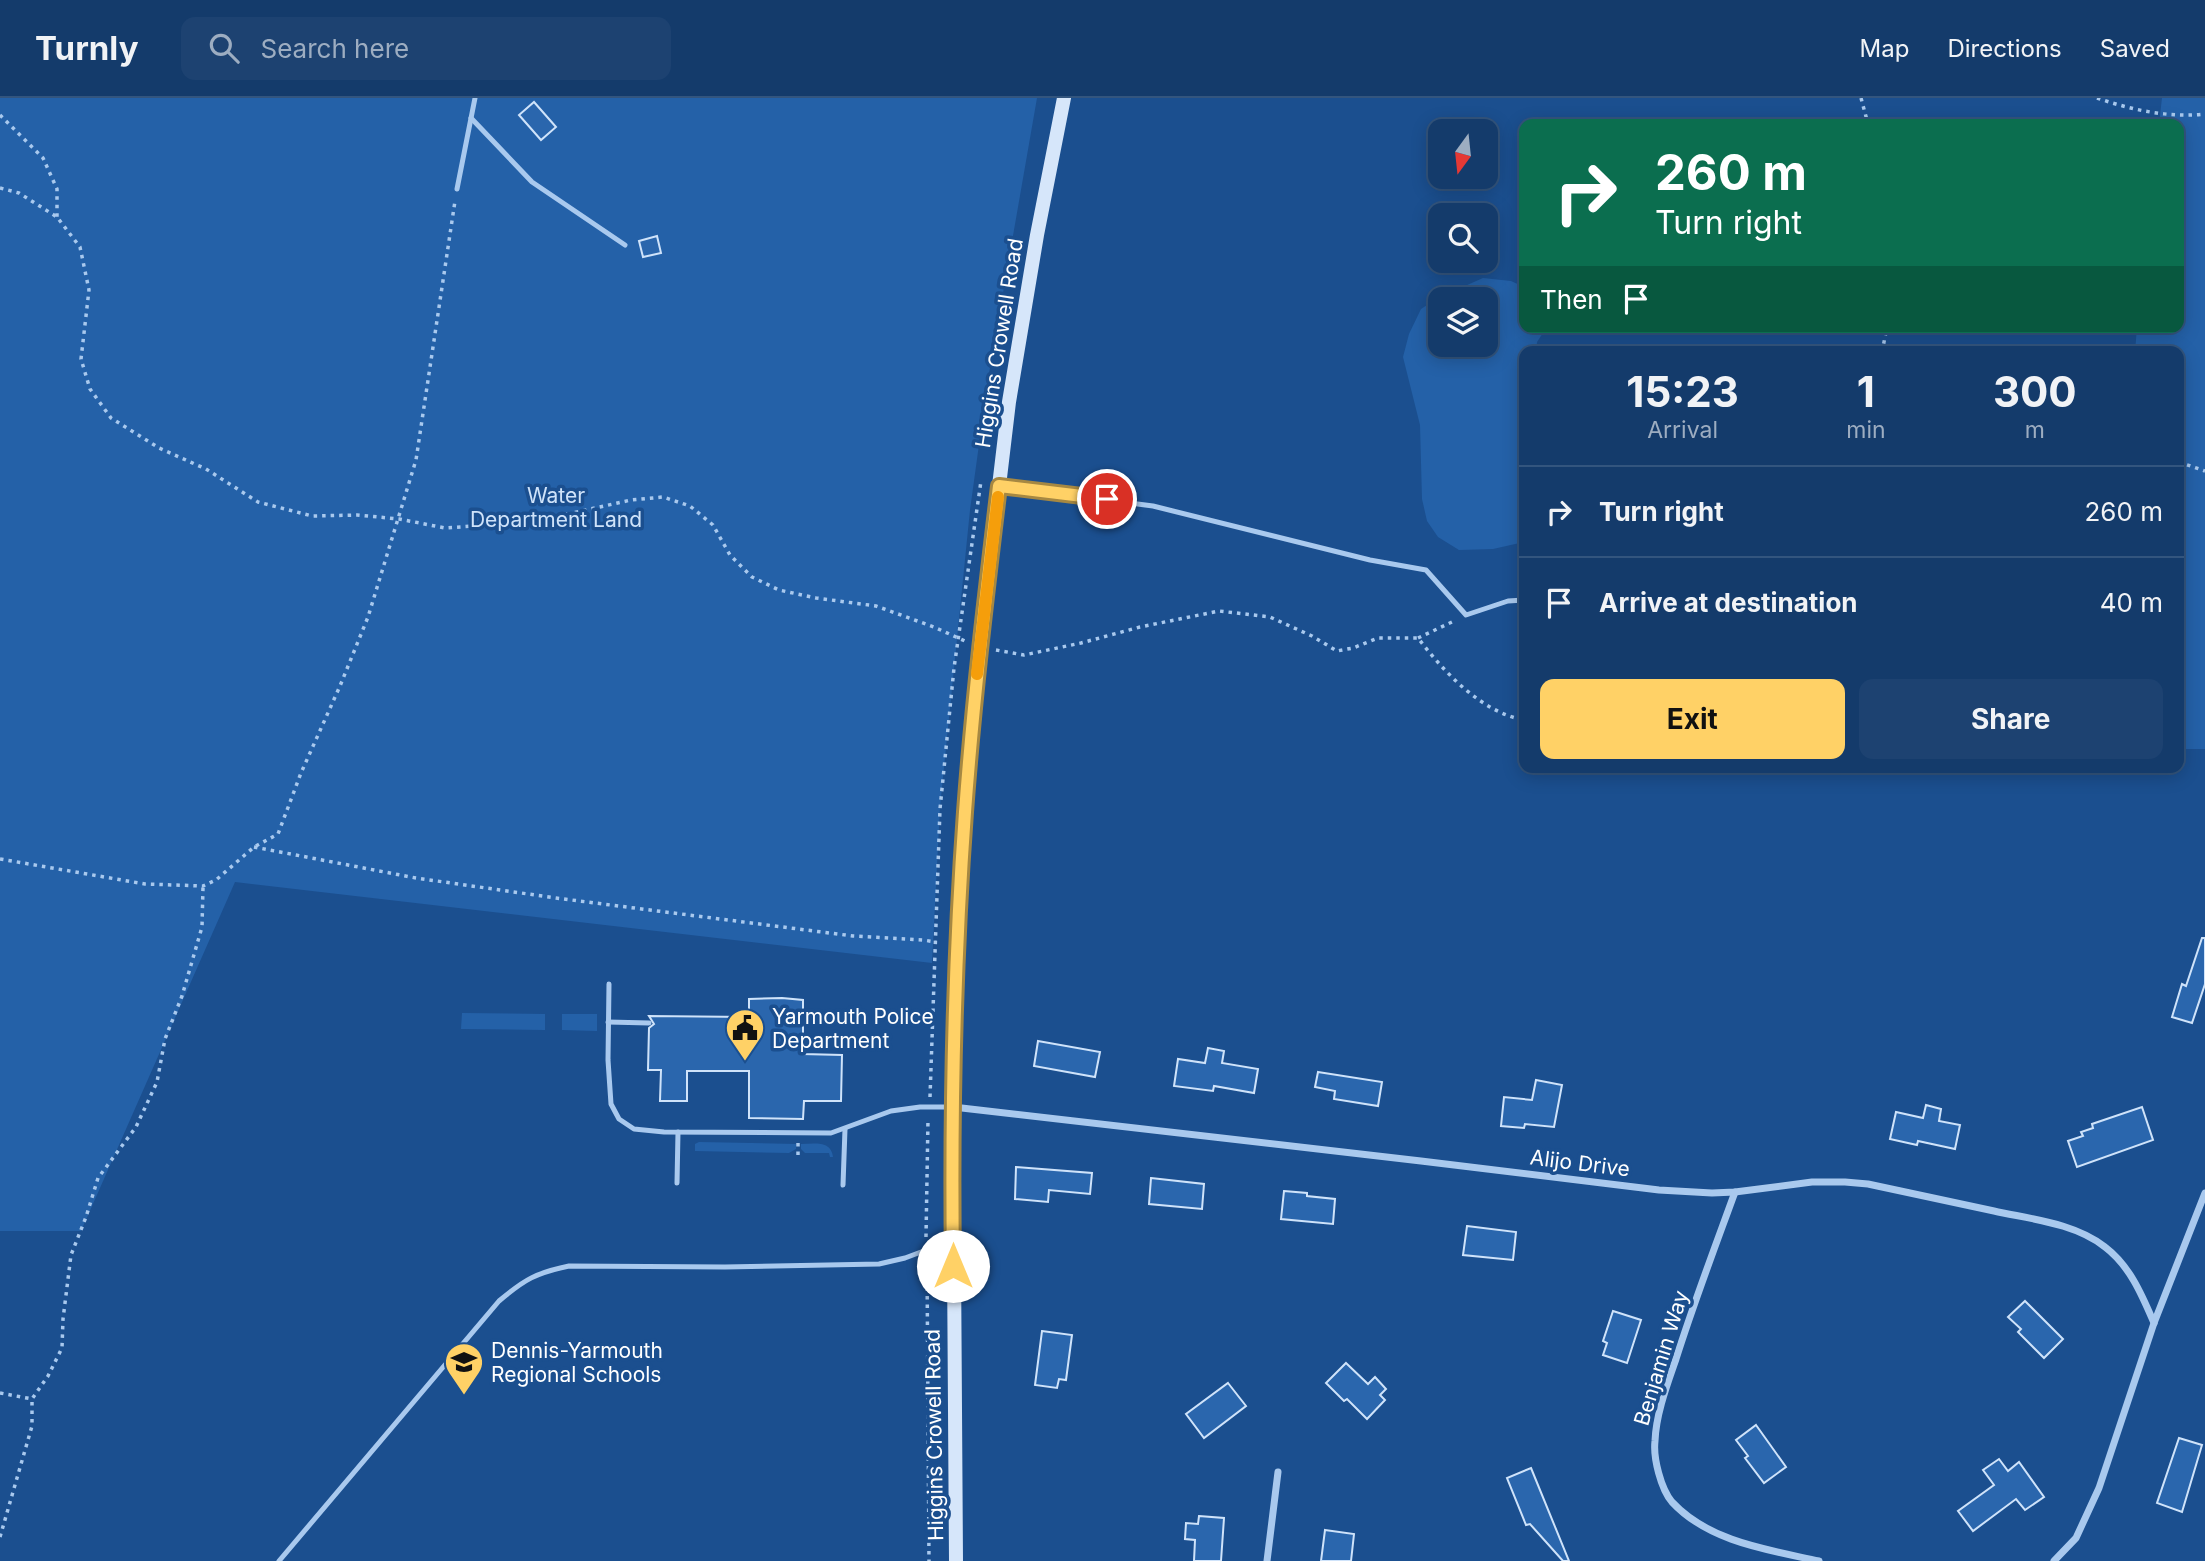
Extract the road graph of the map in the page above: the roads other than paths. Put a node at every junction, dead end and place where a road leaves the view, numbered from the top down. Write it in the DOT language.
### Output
graph roads {
  1 [pos="475,98"];
  2 [pos="1064,98"];
  3 [pos="471,118"];
  4 [pos="457,189"];
  5 [pos="625,245"];
  6 [pos="999,486"];
  7 [pos="1519,600"];
  8 [pos="609,984"];
  9 [pos="608,1022"];
  10 [pos="649,1023"];
  11 [pos="953,1108"];
  12 [pos="845,1129"];
  13 [pos="678,1132"];
  14 [pos="677,1183"];
  15 [pos="843,1185"];
  16 [pos="1735,1192"];
  17 [pos="2205,1194"];
  18 [pos="953,1240"];
  19 [pos="2154,1323"];
  20 [pos="1278,1472"];
  21 [pos="279,1561"];
  22 [pos="956,1561"];
  23 [pos="1266,1561"];
  24 [pos="1819,1561"];
  25 [pos="2054,1561"];
  1 -- 3 [label="lane"];
  2 -- 6 [label="main road, Higgins Crowell Road"];
  3 -- 4 [label="lane"];
  3 -- 5 [label="lane"];
  6 -- 7 [label="lane"];
  6 -- 11 [label="main road, Higgins Crowell Road"];
  8 -- 9 [label="lane"];
  9 -- 10 [label="lane"];
  9 -- 13 [label="lane"];
  11 -- 12 [label="lane"];
  11 -- 16 [label="street, Alijo Drive"];
  11 -- 18 [label="main road, Higgins Crowell Road"];
  12 -- 13 [label="lane"];
  12 -- 15 [label="lane"];
  13 -- 14 [label="lane"];
  16 -- 19 [label="street, Alijo Drive"];
  16 -- 24 [label="street, Benjamin Way"];
  17 -- 19 [label="street"];
  18 -- 21 [label="lane"];
  18 -- 22 [label="main road, Higgins Crowell Road"];
  19 -- 25 [label="street"];
  20 -- 23 [label="street"];
}
